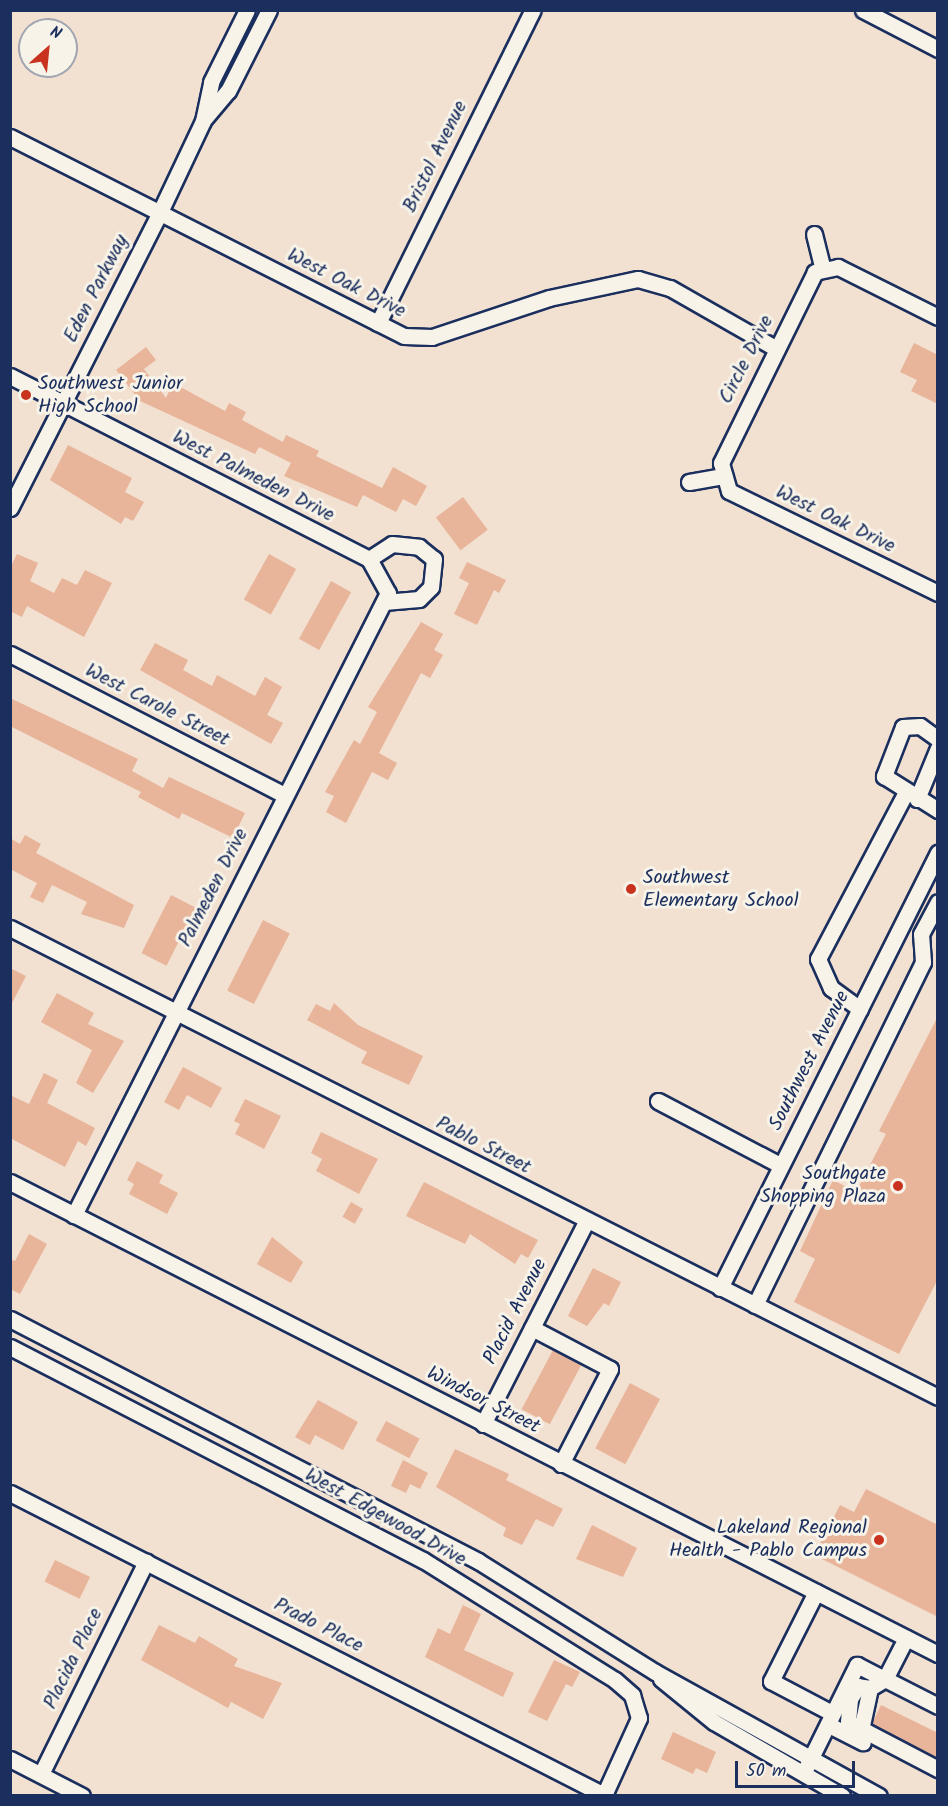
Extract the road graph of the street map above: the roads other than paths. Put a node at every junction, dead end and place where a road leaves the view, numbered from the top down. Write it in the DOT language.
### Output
graph roads {
  1 [pos="247,10"];
  2 [pos="269,10"];
  3 [pos="533,10"];
  4 [pos="863,10"];
  5 [pos="938,49"];
  6 [pos="203,121"];
  7 [pos="10,137"];
  8 [pos="159,214"];
  9 [pos="814,234"];
  10 [pos="823,268"];
  11 [pos="938,316"];
  12 [pos="378,323"];
  13 [pos="777,349"];
  14 [pos="10,376"];
  15 [pos="63,404"];
  16 [pos="724,476"];
  17 [pos="689,482"];
  18 [pos="10,508"];
  19 [pos="369,559"];
  20 [pos="384,581"];
  21 [pos="938,593"];
  22 [pos="384,602"];
  23 [pos="10,654"];
  24 [pos="938,739"];
  25 [pos="938,748"];
  26 [pos="284,795"];
  27 [pos="911,796"];
  28 [pos="938,810"];
  29 [pos="938,853"];
  30 [pos="938,902"];
  31 [pos="10,928"];
  32 [pos="860,1009"];
  33 [pos="176,1012"];
  34 [pos="658,1101"];
  35 [pos="780,1165"];
  36 [pos="10,1182"];
  37 [pos="74,1215"];
  38 [pos="586,1220"];
  39 [pos="720,1288"];
  40 [pos="755,1305"];
  41 [pos="10,1319"];
  42 [pos="532,1328"];
  43 [pos="10,1347"];
  44 [pos="938,1398"];
  45 [pos="483,1424"];
  46 [pos="561,1464"];
  47 [pos="10,1493"];
  48 [pos="146,1562"];
  49 [pos="816,1593"];
  50 [pos="906,1638"];
  51 [pos="938,1654"];
  52 [pos="655,1672"];
  53 [pos="885,1679"];
  54 [pos="938,1706"];
  55 [pos="831,1719"];
  56 [pos="811,1758"];
  57 [pos="10,1759"];
  58 [pos="938,1769"];
  59 [pos="41,1774"];
  60 [pos="803,1774"];
  61 [pos="938,1780"];
  62 [pos="605,1795"];
  63 [pos="82,1796"];
  64 [pos="842,1796"];
  65 [pos="879,1796"];
  1 -- 6 [label="street, Eden Parkway"];
  2 -- 6 [label="street, Eden Parkway"];
  3 -- 12 [label="street, Bristol Avenue"];
  4 -- 5 [label="street"];
  6 -- 8 [label="street, Eden Parkway"];
  7 -- 8 [label="street, West Oak Drive"];
  8 -- 12 [label="street, West Oak Drive"];
  8 -- 15 [label="street, Eden Parkway"];
  9 -- 10 [label="street"];
  10 -- 11 [label="street"];
  10 -- 13 [label="street, Circle Drive"];
  12 -- 13 [label="street, West Oak Drive"];
  13 -- 16 [label="street, Circle Drive"];
  14 -- 15 [label="street, West Palmeden Drive"];
  15 -- 18 [label="street, Eden Parkway"];
  15 -- 19 [label="street, West Palmeden Drive"];
  16 -- 17 [label="street"];
  16 -- 21 [label="street, West Oak Drive"];
  19 -- 20 [label="street, West Palmeden Drive"];
  19 -- 22 [label="street"];
  20 -- 22 [label="street, Palmeden Drive"];
  22 -- 26 [label="street, Palmeden Drive"];
  23 -- 26 [label="street, West Carole Street"];
  24 -- 27 [label="street"];
  25 -- 27 [label="street"];
  26 -- 33 [label="street, Palmeden Drive"];
  27 -- 28 [label="street"];
  27 -- 32 [label="street"];
  29 -- 32 [label="street, Southwest Avenue"];
  30 -- 40 [label="street"];
  31 -- 33 [label="street, Pablo Street"];
  32 -- 35 [label="street, Southwest Avenue"];
  33 -- 37 [label="street, Palmeden Drive"];
  33 -- 38 [label="street, Pablo Street"];
  34 -- 35 [label="street"];
  35 -- 39 [label="street, Southwest Avenue"];
  36 -- 37 [label="street, Windsor Street"];
  37 -- 45 [label="street, Windsor Street"];
  38 -- 39 [label="street, Pablo Street"];
  38 -- 42 [label="street, Placid Avenue"];
  39 -- 40 [label="street, Pablo Street"];
  40 -- 44 [label="street, Pablo Street"];
  41 -- 52 [label="street, West Edgewood Drive"];
  42 -- 45 [label="street, Placid Avenue"];
  42 -- 46 [label="street"];
  43 -- 62 [label="street, West Edgewood Drive"];
  45 -- 46 [label="street, Windsor Street"];
  46 -- 49 [label="street, Windsor Street"];
  47 -- 48 [label="street, Prado Place"];
  48 -- 59 [label="street, Placida Place"];
  48 -- 62 [label="street, Prado Place"];
  49 -- 50 [label="street, Windsor Street"];
  49 -- 55 [label="street"];
  50 -- 51 [label="street, Windsor Street"];
  50 -- 53 [label="street"];
  52 -- 56 [label="street, West Edgewood Drive"];
  52 -- 60 [label="street, West Edgewood Drive"];
  53 -- 54 [label="street"];
  53 -- 55 [label="street"];
  53 -- 58 [label="street"];
  55 -- 56 [label="street"];
  55 -- 61 [label="street"];
  56 -- 60 [label="street"];
  56 -- 65 [label="street, West Edgewood Drive"];
  57 -- 59 [label="street"];
  59 -- 63 [label="street"];
  60 -- 64 [label="street, West Edgewood Drive"];
}
